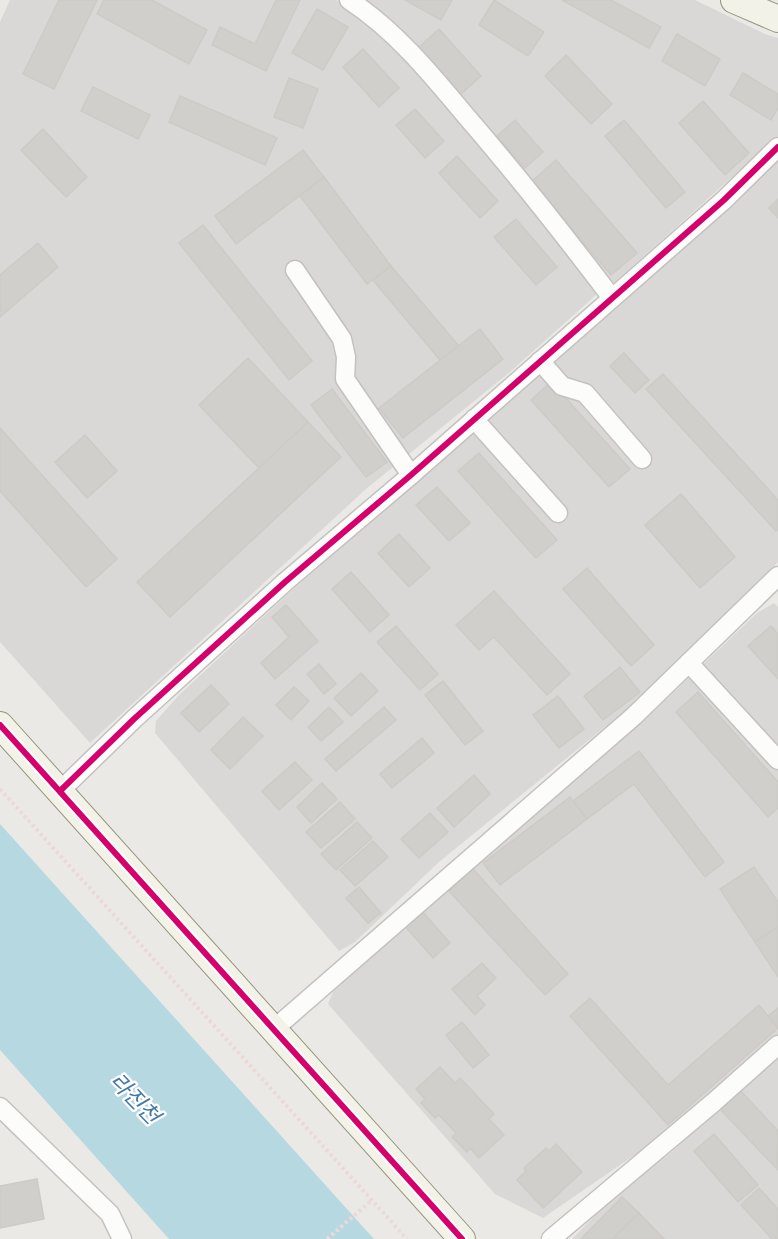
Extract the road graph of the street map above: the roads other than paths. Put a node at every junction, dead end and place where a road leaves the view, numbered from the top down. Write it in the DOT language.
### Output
graph roads {
  1 [pos="349,0"];
  2 [pos="734,0"];
  3 [pos="778,19"];
  4 [pos="778,147"];
  5 [pos="295,270"];
  6 [pos="612,298"];
  7 [pos="540,361"];
  8 [pos="474,420"];
  9 [pos="642,459"];
  10 [pos="411,475"];
  11 [pos="558,513"];
  12 [pos="776,582"];
  13 [pos="689,663"];
  14 [pos="0,725"];
  15 [pos="778,760"];
  16 [pos="60,791"];
  17 [pos="274,1029"];
  18 [pos="778,1045"];
  19 [pos="0,1107"];
  20 [pos="122,1239"];
  21 [pos="462,1239"];
  22 [pos="551,1239"];
  1 -- 6 [label="street"];
  2 -- 3 [label="street"];
  4 -- 6 [label="street"];
  5 -- 10 [label="street"];
  6 -- 7 [label="street"];
  7 -- 8 [label="street"];
  7 -- 9 [label="street"];
  8 -- 10 [label="street"];
  8 -- 11 [label="street"];
  10 -- 16 [label="street"];
  12 -- 13 [label="street"];
  13 -- 15 [label="street"];
  13 -- 17 [label="street"];
  14 -- 16 [label="street"];
  16 -- 17 [label="street"];
  17 -- 21 [label="street"];
  18 -- 22 [label="street"];
  19 -- 20 [label="street"];
}
